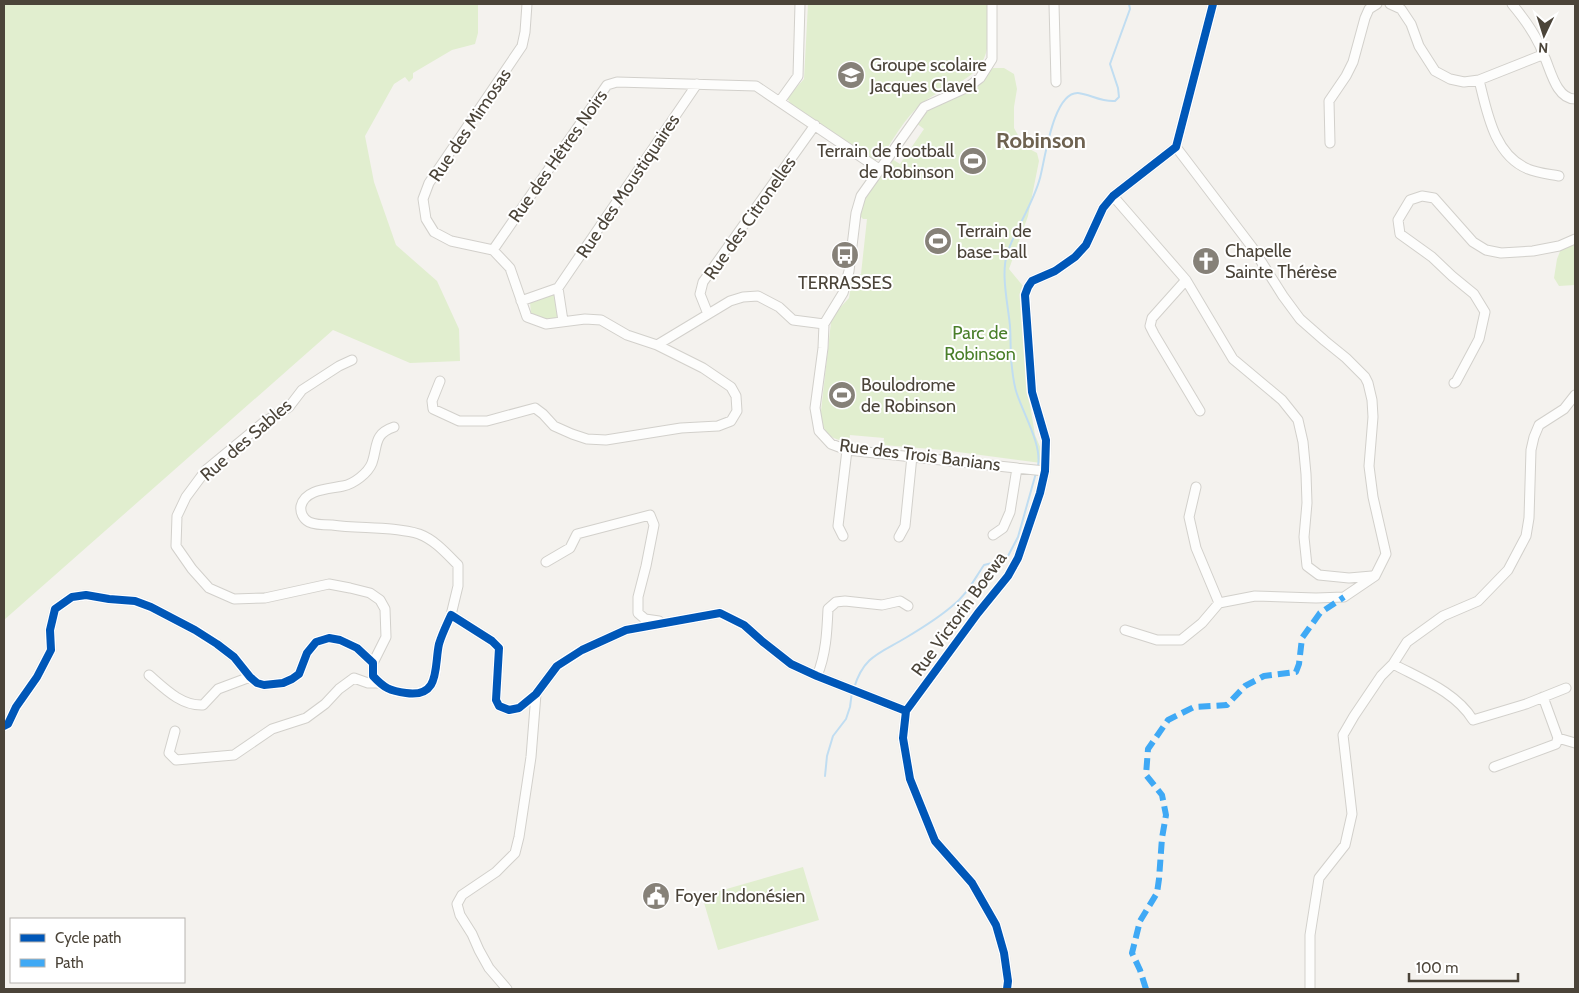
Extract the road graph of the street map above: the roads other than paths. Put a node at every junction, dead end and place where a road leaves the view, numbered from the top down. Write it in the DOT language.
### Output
graph roads {
  1 [pos="528,4"];
  2 [pos="800,4"];
  3 [pos="992,4"];
  4 [pos="1054,4"];
  5 [pos="1213,4"];
  6 [pos="1377,4"];
  7 [pos="1390,4"];
  8 [pos="1512,4"];
  9 [pos="1542,54"];
  10 [pos="1479,80"];
  11 [pos="1056,82"];
  12 [pos="697,84"];
  13 [pos="1575,99"];
  14 [pos="780,101"];
  15 [pos="815,125"];
  16 [pos="1330,143"];
  17 [pos="1176,147"];
  18 [pos="879,169"];
  19 [pos="1559,176"];
  20 [pos="1113,196"];
  21 [pos="1575,239"];
  22 [pos="493,250"];
  23 [pos="1186,280"];
  24 [pos="558,288"];
  25 [pos="521,301"];
  26 [pos="708,314"];
  27 [pos="563,321"];
  28 [pos="824,324"];
  29 [pos="657,345"];
  30 [pos="352,360"];
  31 [pos="440,381"];
  32 [pos="1454,383"];
  33 [pos="1575,395"];
  34 [pos="1200,411"];
  35 [pos="394,427"];
  36 [pos="848,450"];
  37 [pos="912,456"];
  38 [pos="1017,468"];
  39 [pos="1039,470"];
  40 [pos="1196,487"];
  41 [pos="993,535"];
  42 [pos="843,536"];
  43 [pos="899,537"];
  44 [pos="546,562"];
  45 [pos="1375,576"];
  46 [pos="1219,603"];
  47 [pos="908,606"];
  48 [pos="452,615"];
  49 [pos="668,623"];
  50 [pos="1125,630"];
  51 [pos="373,663"];
  52 [pos="1393,664"];
  53 [pos="149,675"];
  54 [pos="817,676"];
  55 [pos="250,677"];
  56 [pos="380,683"];
  57 [pos="1566,688"];
  58 [pos="536,694"];
  59 [pos="1543,697"];
  60 [pos="906,711"];
  61 [pos="4,726"];
  62 [pos="175,731"];
  63 [pos="1558,738"];
  64 [pos="1575,743"];
  65 [pos="1494,768"];
  66 [pos="507,989"];
  67 [pos="1007,989"];
  68 [pos="1310,989"];
  1 -- 22 [label="street, Rue des Mimosas"];
  2 -- 14 [label="street"];
  3 -- 18 [label="street, Rue des Trois Banians"];
  4 -- 11 [label="street"];
  5 -- 17 [label="street"];
  6 -- 16 [label="street"];
  7 -- 10 [label="street"];
  8 -- 9 [label="street"];
  9 -- 10 [label="street"];
  9 -- 13 [label="street"];
  10 -- 19 [label="street"];
  12 -- 14 [label="street, Rue des Hêtres Noirs"];
  12 -- 22 [label="street, Rue des Hêtres Noirs"];
  12 -- 24 [label="street, Rue des Moustiquaires"];
  14 -- 15 [label="street, Rue des Hêtres Noirs"];
  15 -- 18 [label="street, Rue des Hêtres Noirs"];
  15 -- 26 [label="street, Rue des Citronelles"];
  17 -- 20 [label="street, Rue Victorin Boewa"];
  17 -- 45 [label="street"];
  18 -- 28 [label="street, Rue des Trois Banians"];
  20 -- 23 [label="street"];
  20 -- 39 [label="street, Rue Victorin Boewa"];
  21 -- 32 [label="street"];
  22 -- 25 [label="street"];
  23 -- 34 [label="street"];
  23 -- 45 [label="street"];
  24 -- 25 [label="street"];
  24 -- 27 [label="street"];
  25 -- 27 [label="street"];
  26 -- 28 [label="street"];
  26 -- 29 [label="street"];
  27 -- 29 [label="street"];
  28 -- 36 [label="street, Rue des Trois Banians"];
  29 -- 31 [label="street"];
  30 -- 51 [label="street, Rue des Sables"];
  33 -- 52 [label="street"];
  35 -- 48 [label="street"];
  36 -- 37 [label="street, Rue des Trois Banians"];
  36 -- 42 [label="street"];
  37 -- 38 [label="street, Rue des Trois Banians"];
  37 -- 43 [label="street"];
  38 -- 39 [label="street, Rue des Trois Banians"];
  38 -- 41 [label="street"];
  39 -- 60 [label="street, Rue Victorin Boewa"];
  40 -- 46 [label="street"];
  44 -- 49 [label="street"];
  45 -- 46 [label="street"];
  46 -- 50 [label="street"];
  47 -- 54 [label="street"];
  48 -- 56 [label="street"];
  48 -- 58 [label="street"];
  49 -- 54 [label="street"];
  49 -- 58 [label="street"];
  51 -- 55 [label="street"];
  51 -- 56 [label="street"];
  52 -- 59 [label="street"];
  52 -- 68 [label="street"];
  53 -- 55 [label="street"];
  54 -- 60 [label="street"];
  55 -- 61 [label="street"];
  56 -- 62 [label="street"];
  57 -- 59 [label="street"];
  58 -- 66 [label="street"];
  59 -- 63 [label="street"];
  60 -- 67 [label="street, Rue Victorin Boewa"];
  63 -- 64 [label="street"];
  63 -- 65 [label="street"];
}
